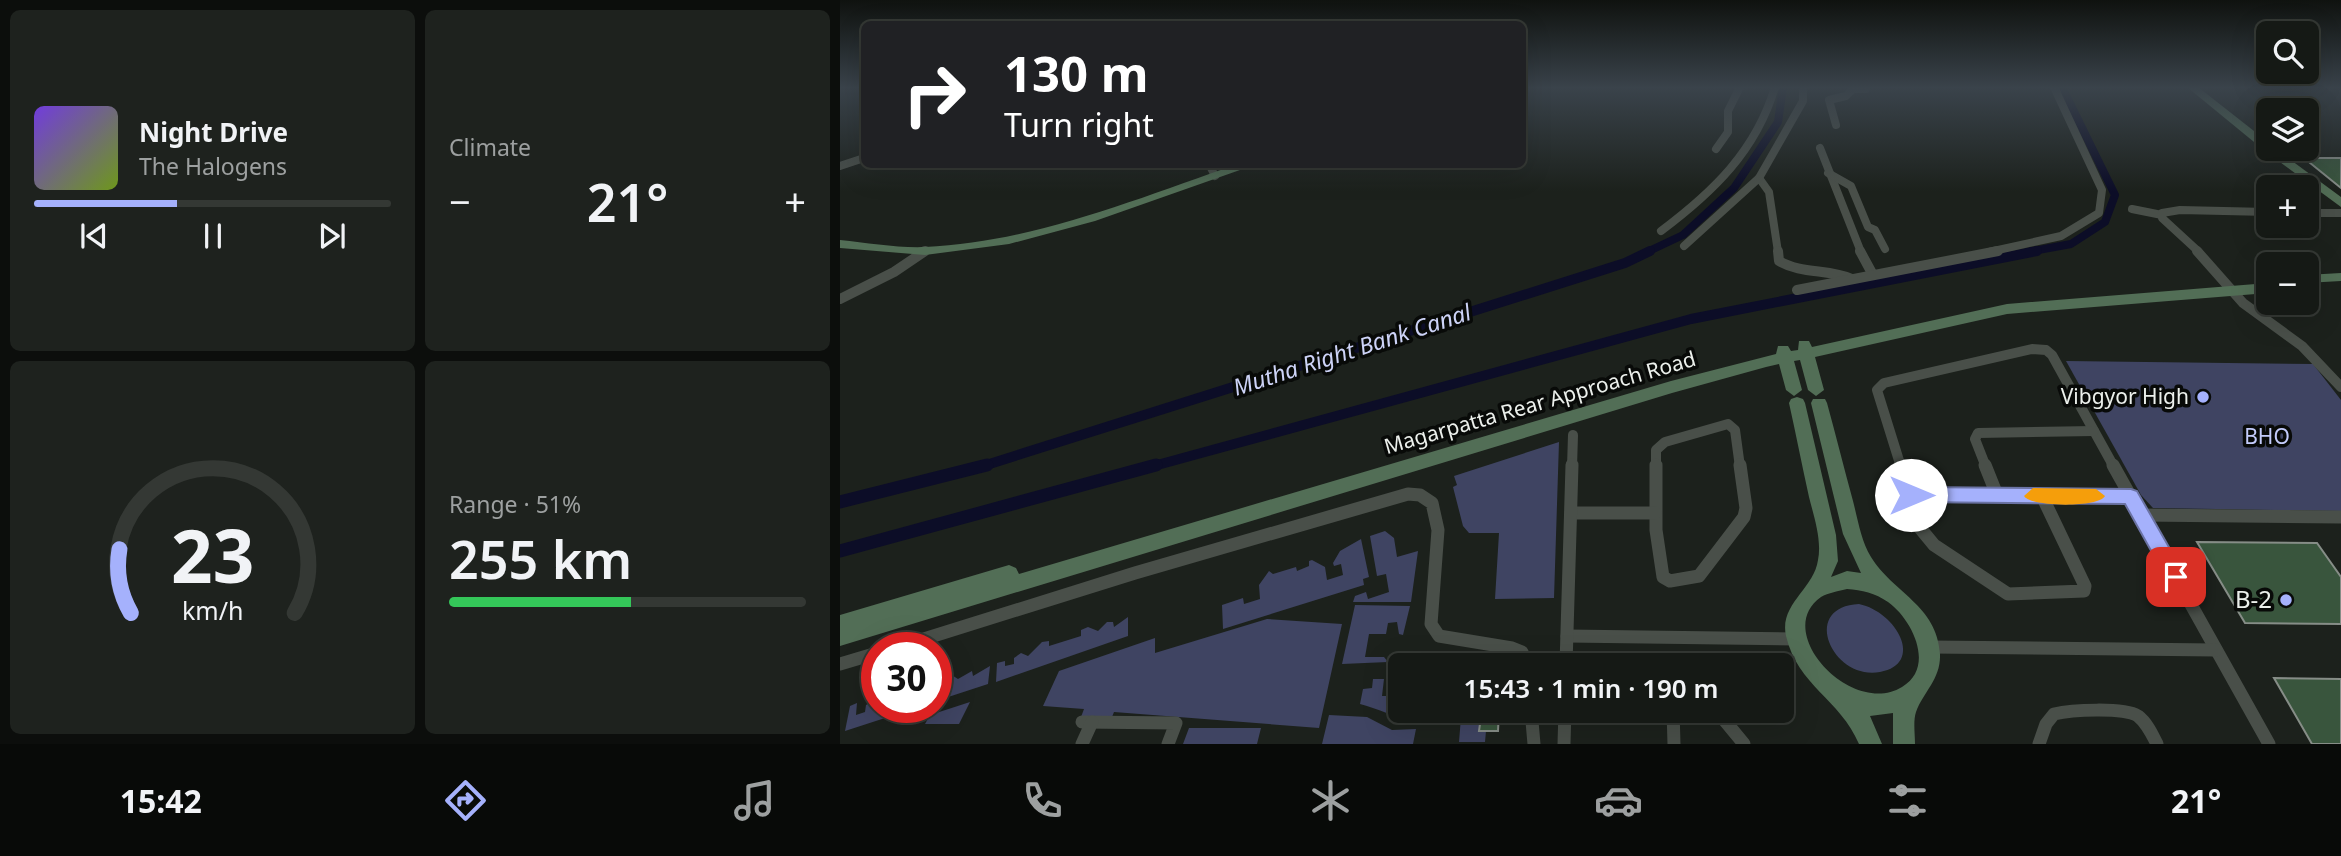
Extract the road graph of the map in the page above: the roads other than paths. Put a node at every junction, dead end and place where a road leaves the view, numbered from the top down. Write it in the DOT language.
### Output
graph roads {
  1 [pos="1732,122"];
  2 [pos="1762,122"];
  3 [pos="1791,122"];
  4 [pos="1835,122"];
  5 [pos="2070,122"];
  6 [pos="2236,122"];
  7 [pos="1836,125"];
  8 [pos="2256,138"];
  9 [pos="1820,148"];
  10 [pos="1716,149"];
  11 [pos="861,160"];
  12 [pos="2286,161"];
  13 [pos="840,166"];
  14 [pos="1212,170"];
  15 [pos="1828,173"];
  16 [pos="1759,178"];
  17 [pos="2341,203"];
  18 [pos="2132,209"];
  19 [pos="2256,212"];
  20 [pos="2319,213"];
  21 [pos="2341,213"];
  22 [pos="2162,215"];
  23 [pos="1661,231"];
  24 [pos="840,244"];
  25 [pos="1684,246"];
  26 [pos="1885,249"];
  27 [pos="925,251"];
  28 [pos="1873,275"];
  29 [pos="2341,277"];
  30 [pos="2319,278"];
  31 [pos="1852,279"];
  32 [pos="2256,283"];
  33 [pos="2341,285"];
  34 [pos="2231,286"];
  35 [pos="2319,286"];
  36 [pos="2256,287"];
  37 [pos="1797,290"];
  38 [pos="840,299"];
  39 [pos="1806,349"];
  40 [pos="1785,354"];
  41 [pos="2341,387"];
  42 [pos="2094,431"];
  43 [pos="1573,435"];
  44 [pos="1911,495"];
  45 [pos="1997,495"];
  46 [pos="2042,496"];
  47 [pos="2131,496"];
  48 [pos="1572,513"];
  49 [pos="1655,513"];
  50 [pos="2141,515"];
  51 [pos="2341,517"];
  52 [pos="1815,589"];
  53 [pos="1884,589"];
  54 [pos="840,624"];
  55 [pos="946,632"];
  56 [pos="840,636"];
  57 [pos="1567,636"];
  58 [pos="1796,639"];
  59 [pos="2213,644"];
  60 [pos="1930,647"];
  61 [pos="1522,653"];
  62 [pos="1566,653"];
  63 [pos="861,658"];
  64 [pos="840,664"];
  65 [pos="1913,693"];
  66 [pos="1839,694"];
  67 [pos="1532,723"];
  68 [pos="1565,723"];
  69 [pos="1673,723"];
  70 [pos="1727,723"];
  71 [pos="1082,744"];
  72 [pos="1168,744"];
  73 [pos="1534,744"];
  74 [pos="1564,744"];
  75 [pos="1674,744"];
  76 [pos="1744,744"];
  77 [pos="1871,744"];
  78 [pos="1904,744"];
  79 [pos="2039,744"];
  80 [pos="2157,744"];
  81 [pos="2269,744"];
  1 -- 10 [label="street"];
  2 -- 23 [label="street"];
  3 -- 16 [label="street"];
  4 -- 7 [label="street"];
  5 -- 28 [label="street"];
  6 -- 8 [label="street"];
  9 -- 15 [label="street"];
  11 -- 13 [label="street"];
  12 -- 17 [label="street"];
  14 -- 27 [label="street"];
  15 -- 26 [label="street"];
  15 -- 28 [label="street"];
  16 -- 25 [label="street"];
  16 -- 31 [label="street"];
  18 -- 22 [label="street"];
  19 -- 22 [label="street"];
  20 -- 21 [label="street"];
  22 -- 34 [label="street"];
  24 -- 27 [label="street"];
  27 -- 38 [label="street"];
  28 -- 31 [label="street"];
  29 -- 30 [label="street"];
  31 -- 37 [label="street"];
  32 -- 34 [label="street, Magarpatta Rear Approach Road"];
  33 -- 35 [label="street"];
  34 -- 36 [label="street, Magarpatta Rear Approach Road"];
  34 -- 39 [label="street, Magarpatta Rear Approach Road"];
  34 -- 41 [label="street"];
  39 -- 40 [label="street, Magarpatta Rear Approach Road"];
  39 -- 53 [label="street"];
  40 -- 52 [label="street"];
  40 -- 54 [label="street, Magarpatta Rear Approach Road"];
  40 -- 56 [label="street, Magarpatta Rear Approach Road"];
  42 -- 44 [label="street"];
  42 -- 45 [label="street"];
  42 -- 47 [label="street"];
  43 -- 48 [label="street"];
  44 -- 45 [label="street"];
  44 -- 46 [label="street"];
  45 -- 46 [label="street"];
  46 -- 47 [label="street"];
  47 -- 50 [label="street"];
  48 -- 49 [label="street"];
  48 -- 57 [label="street"];
  49 -- 49 [label="street"];
  50 -- 51 [label="street"];
  50 -- 59 [label="street"];
  52 -- 53 [label="street"];
  52 -- 58 [label="street"];
  53 -- 60 [label="street"];
  55 -- 61 [label="street"];
  57 -- 58 [label="street"];
  57 -- 62 [label="street"];
  58 -- 66 [label="street"];
  59 -- 60 [label="street"];
  59 -- 81 [label="street"];
  60 -- 65 [label="street"];
  63 -- 64 [label="street"];
  65 -- 66 [label="street"];
  65 -- 78 [label="street"];
  66 -- 77 [label="street"];
  67 -- 73 [label="street"];
  68 -- 74 [label="street"];
  69 -- 75 [label="street"];
  70 -- 76 [label="street"];
  71 -- 72 [label="street"];
  79 -- 80 [label="street"];
}
